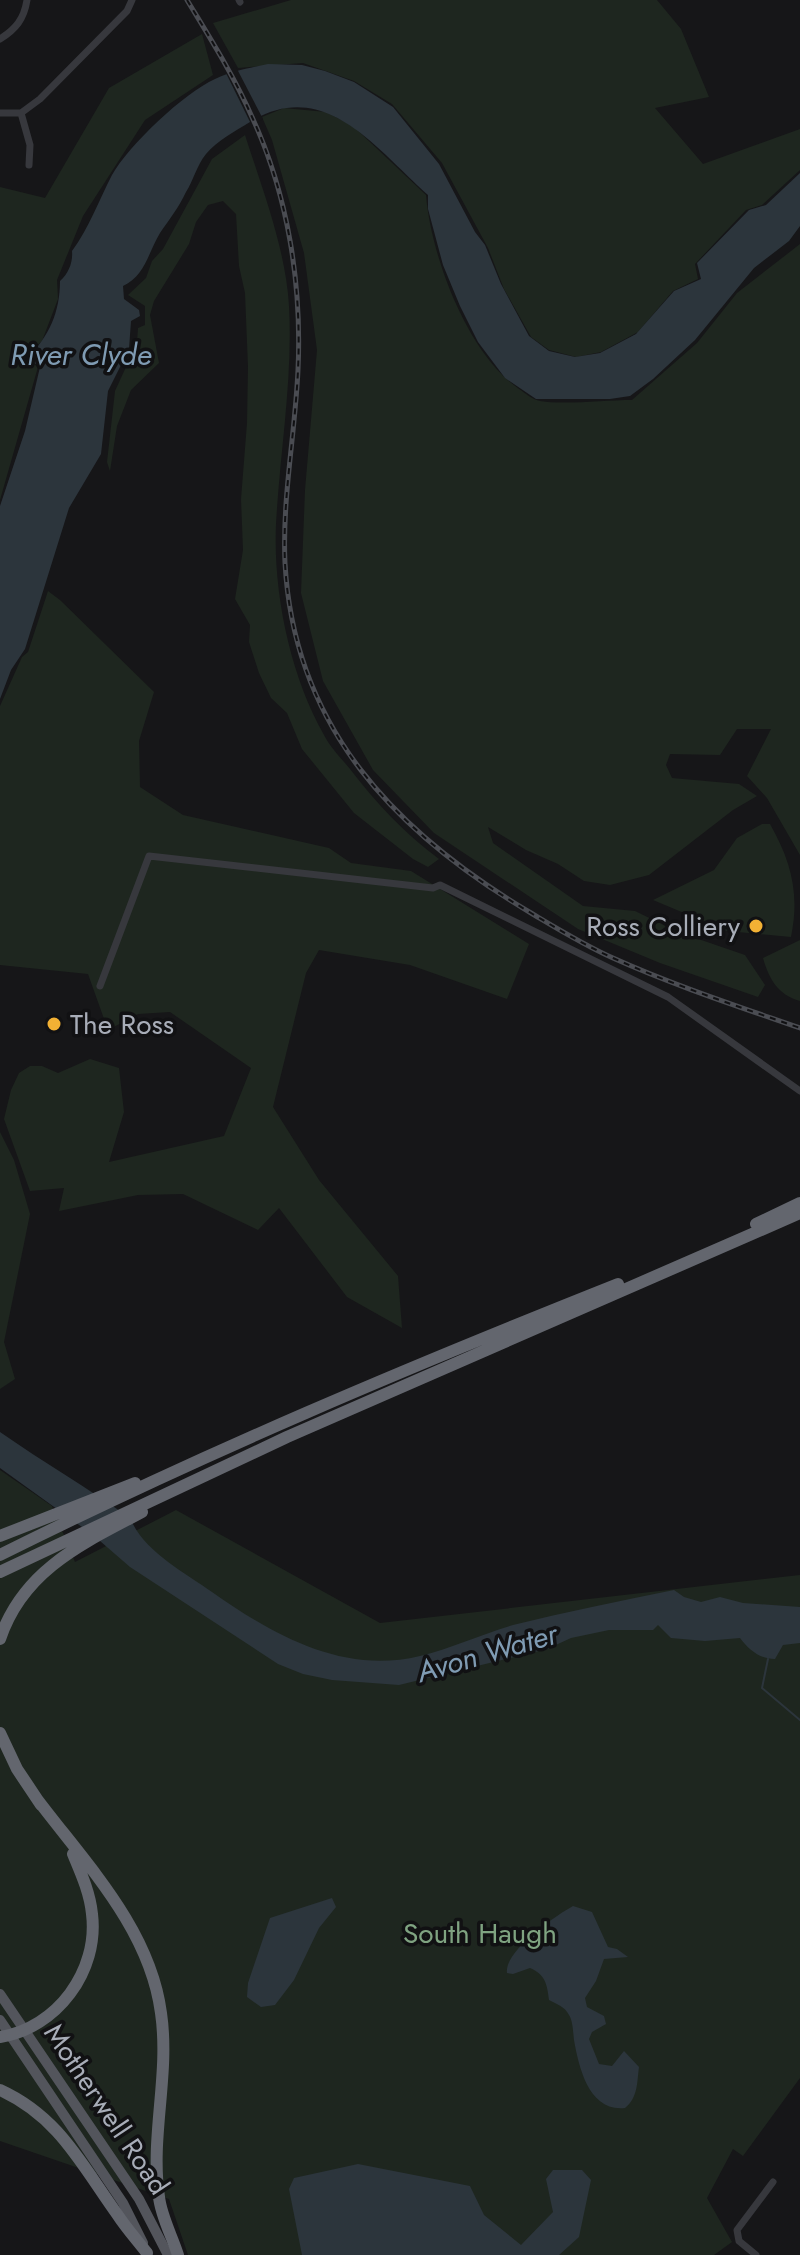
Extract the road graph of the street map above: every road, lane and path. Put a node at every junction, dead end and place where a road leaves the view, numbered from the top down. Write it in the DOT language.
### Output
graph roads {
  1 [pos="27,0"];
  2 [pos="132,0"];
  3 [pos="0,39"];
  4 [pos="0,113"];
  5 [pos="21,113"];
  6 [pos="19,152"];
  7 [pos="29,152"];
  8 [pos="29,165"];
  9 [pos="100,986"];
  10 [pos="800,1091"];
  11 [pos="800,1203"];
  12 [pos="800,1213"];
  13 [pos="40,1529"];
  14 [pos="0,1536"];
  15 [pos="66,1546"];
  16 [pos="0,1555"];
  17 [pos="0,1572"];
  18 [pos="0,1639"];
  19 [pos="0,1733"];
  20 [pos="37,1799"];
  21 [pos="0,1994"];
  22 [pos="0,2020"];
  23 [pos="0,2037"];
  24 [pos="0,2090"];
  25 [pos="773,2182"];
  26 [pos="148,2254"];
  27 [pos="168,2255"];
  28 [pos="178,2255"];
  29 [pos="756,2255"];
  1 -- 3 [label="street"];
  2 -- 5 [label="street"];
  4 -- 5 [label="street"];
  5 -- 7 [label="street"];
  6 -- 7 [label="street"];
  7 -- 8 [label="street"];
  9 -- 10 [label="street"];
  11 -- 13 [label="highway"];
  12 -- 15 [label="highway"];
  13 -- 14 [label="highway"];
  13 -- 16 [label="highway"];
  15 -- 17 [label="highway"];
  15 -- 18 [label="highway"];
  19 -- 20 [label="highway"];
  20 -- 23 [label="highway"];
  20 -- 28 [label="highway"];
  21 -- 27 [label="main road, Motherwell Road"];
  22 -- 26 [label="main road, Motherwell Road"];
  24 -- 26 [label="highway"];
  25 -- 29 [label="street"];
}
